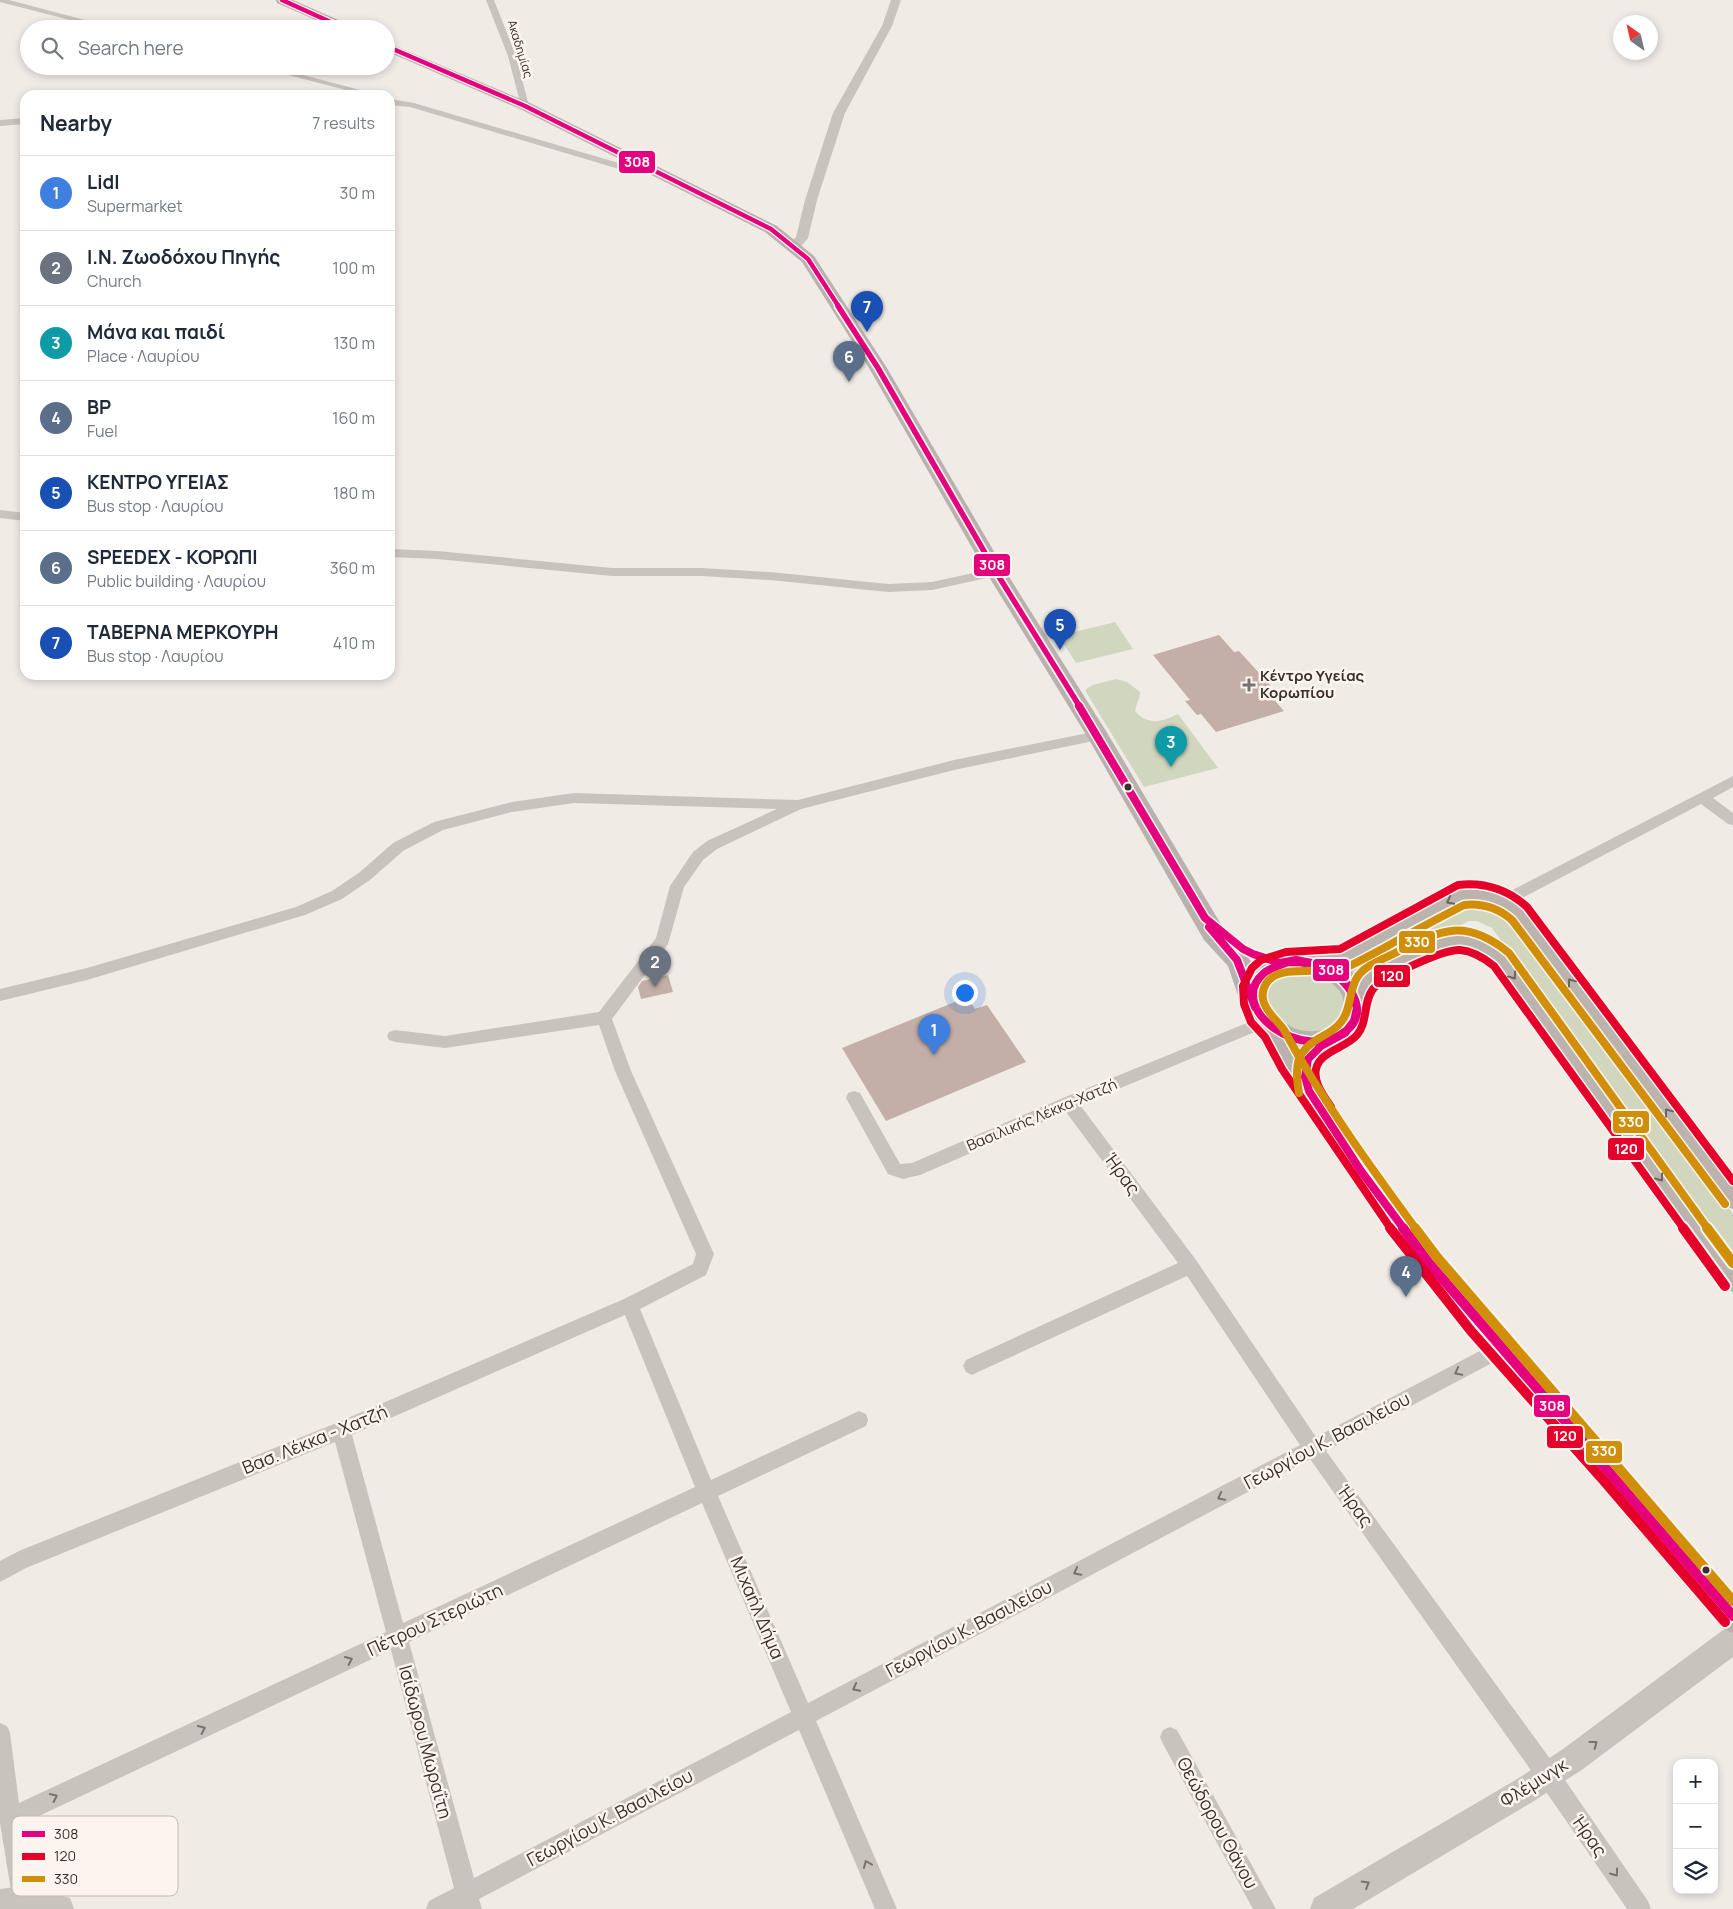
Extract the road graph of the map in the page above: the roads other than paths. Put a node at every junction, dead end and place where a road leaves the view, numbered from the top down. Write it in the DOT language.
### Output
graph roads {
  1 [pos="0,0"];
  2 [pos="282,0"];
  3 [pos="490,0"];
  4 [pos="896,0"];
  5 [pos="79,20"];
  6 [pos="327,20"];
  7 [pos="395,50"];
  8 [pos="294,75"];
  9 [pos="355,90"];
  10 [pos="395,102"];
  11 [pos="525,106"];
  12 [pos="20,121"];
  13 [pos="0,123"];
  14 [pos="645,165"];
  15 [pos="794,246"];
  16 [pos="0,514"];
  17 [pos="20,516"];
  18 [pos="395,553"];
  19 [pos="996,572"];
  20 [pos="1098,736"];
  21 [pos="1733,780"];
  22 [pos="1702,797"];
  23 [pos="798,805"];
  24 [pos="1733,820"];
  25 [pos="1504,901"];
  26 [pos="1205,918"];
  27 [pos="1292,962"];
  28 [pos="0,995"];
  29 [pos="1357,1008"];
  30 [pos="604,1018"];
  31 [pos="1264,1019"];
  32 [pos="395,1036"];
  33 [pos="1338,1037"];
  34 [pos="1309,1091"];
  35 [pos="854,1098"];
  36 [pos="1069,1102"];
  37 [pos="1731,1191"];
  38 [pos="1190,1266"];
  39 [pos="1733,1280"];
  40 [pos="630,1305"];
  41 [pos="1501,1350"];
  42 [pos="972,1366"];
  43 [pos="859,1420"];
  44 [pos="341,1430"];
  45 [pos="1314,1448"];
  46 [pos="707,1492"];
  47 [pos="0,1572"];
  48 [pos="1733,1616"];
  49 [pos="396,1638"];
  50 [pos="1733,1640"];
  51 [pos="804,1716"];
  52 [pos="0,1733"];
  53 [pos="1170,1737"];
  54 [pos="1548,1775"];
  55 [pos="14,1816"];
  56 [pos="10,1818"];
  57 [pos="12,1847"];
  58 [pos="468,1901"];
  59 [pos="16,1905"];
  60 [pos="59,1909"];
  61 [pos="437,1909"];
  62 [pos="886,1909"];
  63 [pos="1264,1909"];
  64 [pos="1324,1909"];
  65 [pos="1640,1909"];
  1 -- 5 [label="street"];
  2 -- 6 [label="main road"];
  3 -- 11 [label="street, Ακαδημίας"];
  4 -- 15 [label="street"];
  7 -- 11 [label="main road"];
  8 -- 9 [label="street"];
  10 -- 14 [label="street"];
  11 -- 14 [label="main road"];
  12 -- 13 [label="street"];
  14 -- 15 [label="main road"];
  15 -- 19 [label="main road"];
  16 -- 17 [label="street"];
  18 -- 19 [label="street"];
  19 -- 20 [label="main road"];
  20 -- 23 [label="street"];
  20 -- 26 [label="main road"];
  21 -- 22 [label="street"];
  22 -- 24 [label="street"];
  22 -- 25 [label="street"];
  23 -- 28 [label="street"];
  23 -- 30 [label="street"];
  25 -- 27 [label="main road, one-way"];
  37 -- 25 [label="main road, one-way"];
  26 -- 27 [label="main road"];
  26 -- 31 [label="main road"];
  27 -- 29 [label="main road"];
  27 -- 31 [label="main road"];
  29 -- 33 [label="main road"];
  29 -- 39 [label="main road, one-way"];
  30 -- 32 [label="street"];
  30 -- 40 [label="street, Βασ. Λέκκα - Χατζή"];
  31 -- 33 [label="main road"];
  31 -- 34 [label="main road"];
  31 -- 36 [label="street, Βασιλικής Λέκκα-Χατζή"];
  33 -- 34 [label="main road"];
  34 -- 41 [label="main road"];
  35 -- 36 [label="street, Βασιλικής Λέκκα-Χατζή"];
  36 -- 38 [label="street, Ήρας"];
  38 -- 42 [label="street"];
  38 -- 45 [label="street, Ήρας"];
  40 -- 44 [label="street, Βασ. Λέκκα - Χατζή"];
  40 -- 46 [label="street, Μιχαήλ Δήμα"];
  41 -- 45 [label="street, Γεωργίου Κ. Βασιλείου, one-way"];
  41 -- 48 [label="main road"];
  43 -- 46 [label="street, Πέτρου Στεριώτη"];
  44 -- 47 [label="street, Βασ. Λέκκα - Χατζή"];
  44 -- 49 [label="street, Ισίδωρου Μωραΐτη"];
  45 -- 51 [label="street, Γεωργίου Κ. Βασιλείου, one-way"];
  45 -- 54 [label="street, Ήρας"];
  46 -- 49 [label="street, Πέτρου Στεριώτη"];
  46 -- 51 [label="street, Μιχαήλ Δήμα"];
  55 -- 49 [label="street, Πέτρου Στεριώτη, one-way"];
  49 -- 58 [label="street, Ισίδωρου Μωραΐτη"];
  54 -- 50 [label="street, Φλέμινγκ, one-way"];
  51 -- 58 [label="street, Γεωργίου Κ. Βασιλείου"];
  62 -- 51 [label="street, Μιχαήλ Δήμα, one-way"];
  52 -- 56 [label="street"];
  53 -- 63 [label="street, Θεώδορου Θάνου"];
  64 -- 54 [label="street, Φλέμινγκ, one-way"];
  54 -- 65 [label="street, Ήρας, one-way"];
  56 -- 57 [label="street"];
  58 -- 61 [label="street, Γεωργίου Κ. Βασιλείου"];
  59 -- 60 [label="street"];
}
